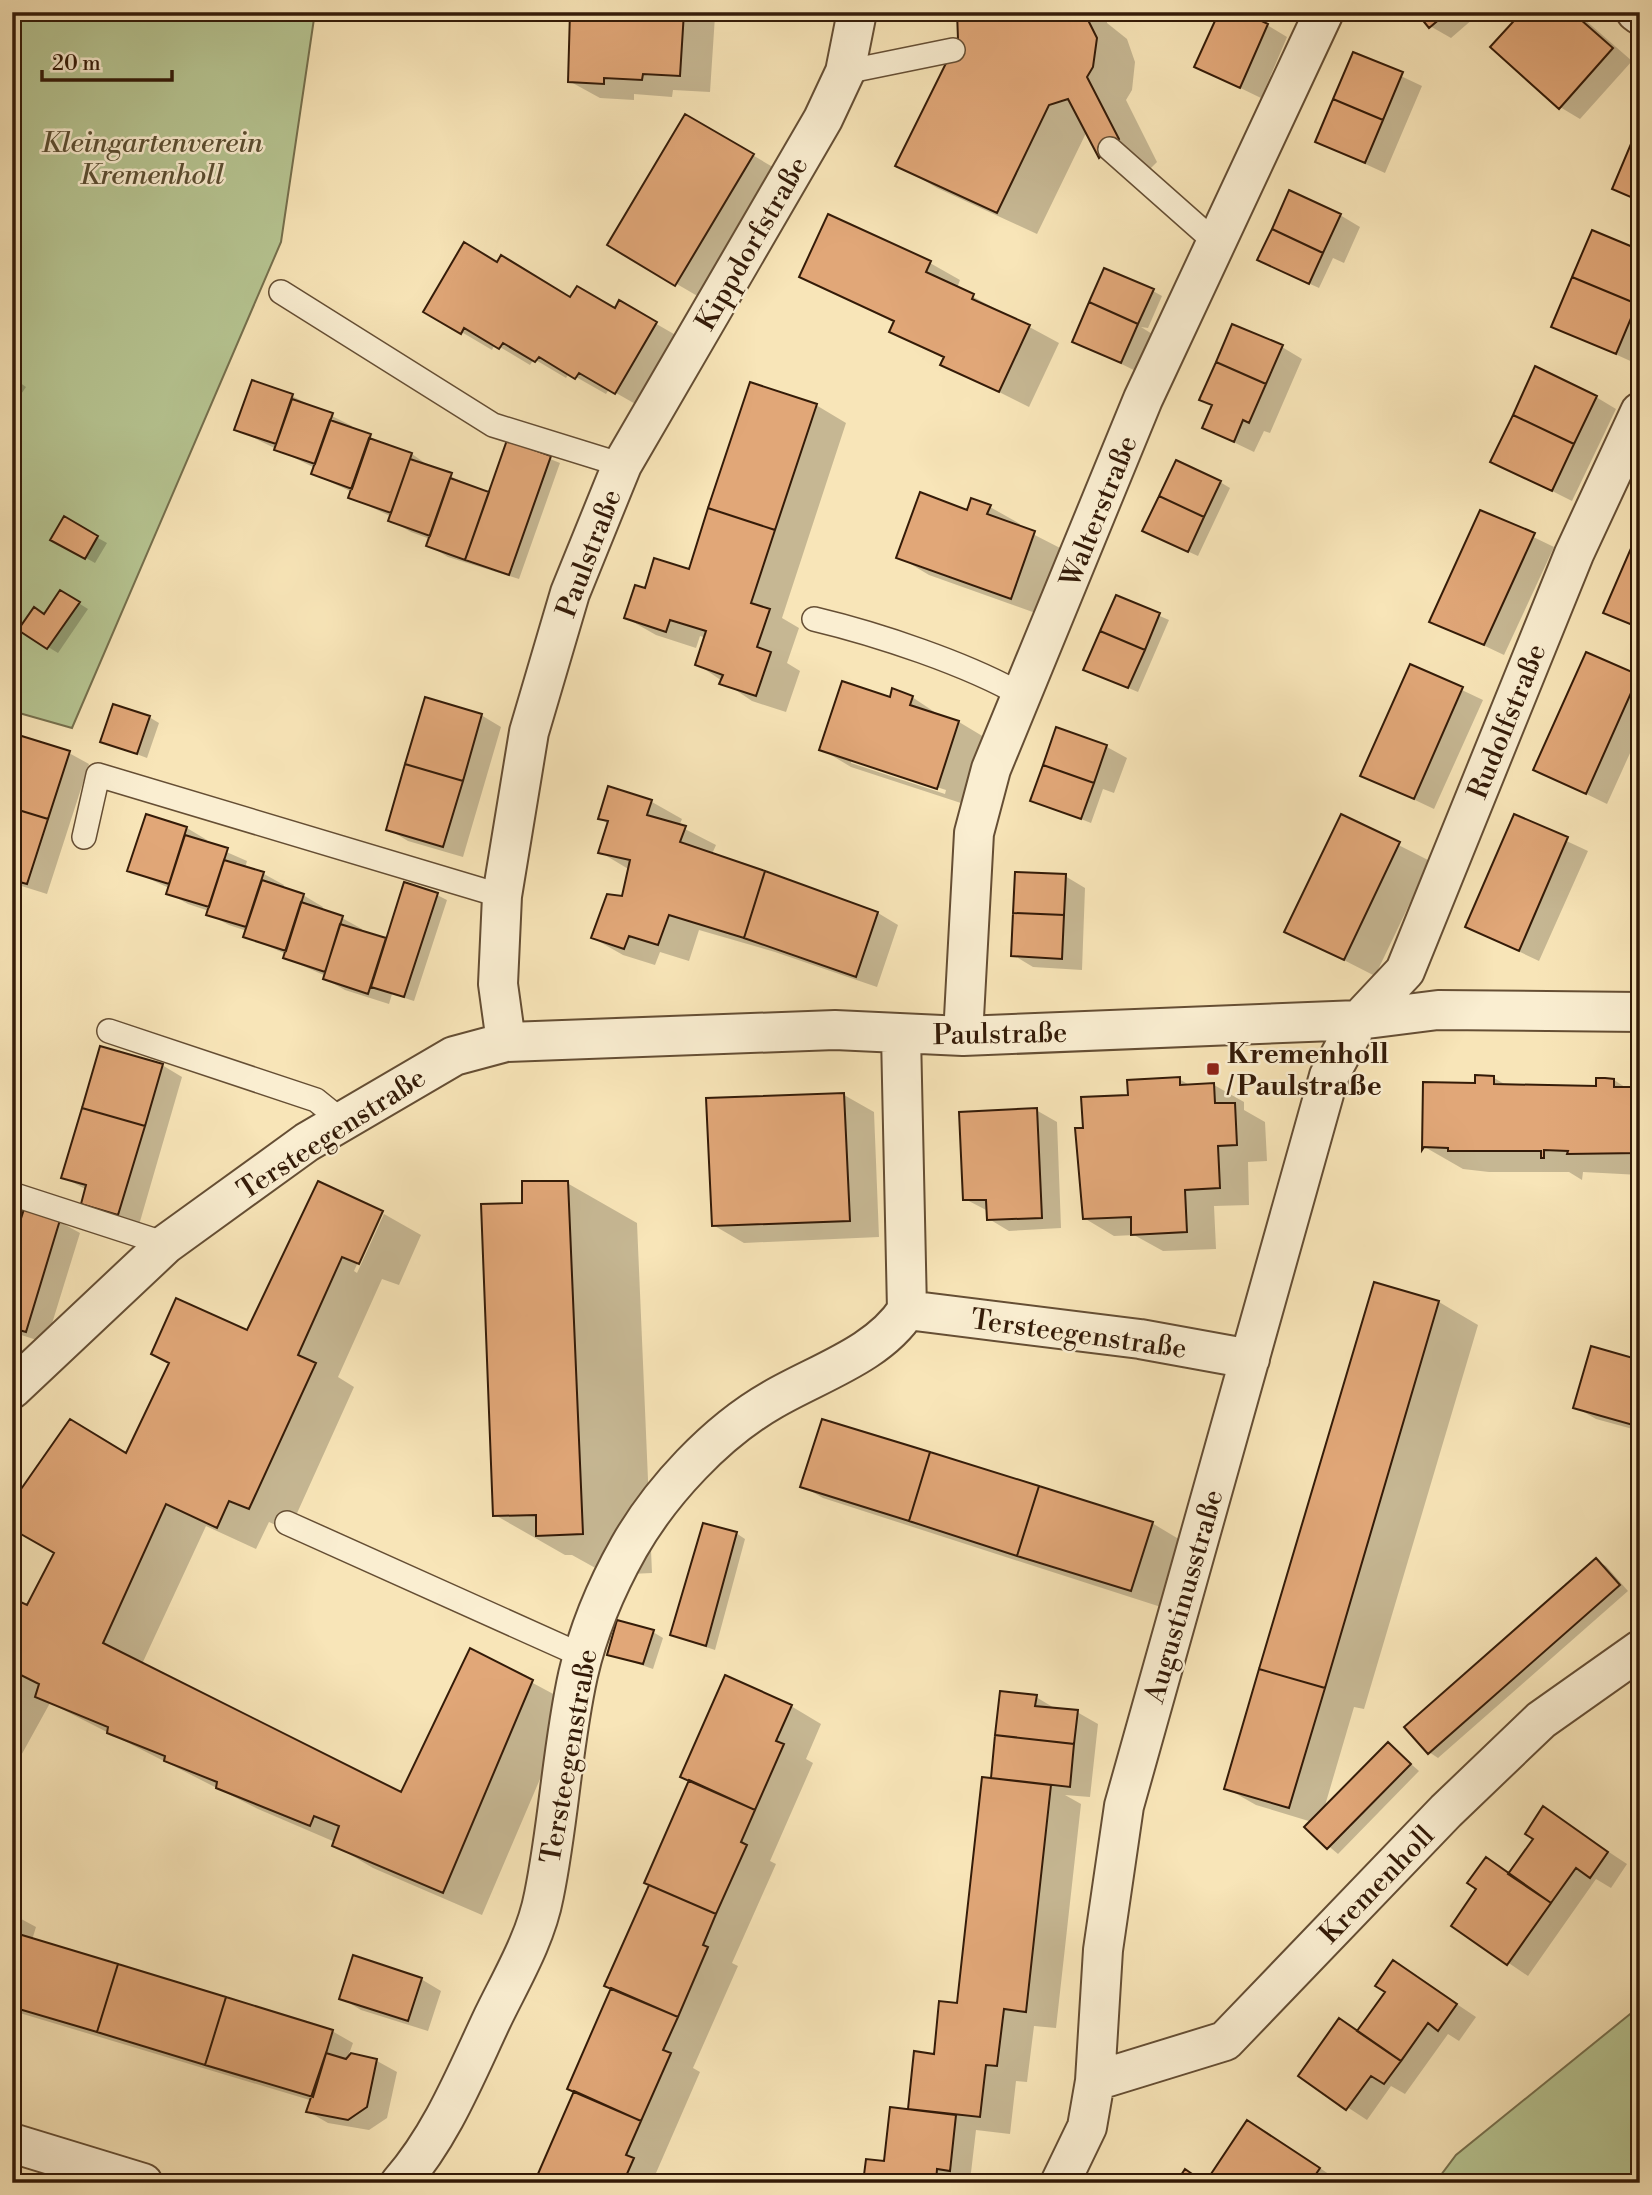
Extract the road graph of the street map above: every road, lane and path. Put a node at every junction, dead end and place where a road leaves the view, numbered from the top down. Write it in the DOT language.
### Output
graph roads {
  1 [pos="857,12"];
  2 [pos="1324,12"];
  3 [pos="953,50"];
  4 [pos="845,72"];
  5 [pos="1110,149"];
  6 [pos="1215,242"];
  7 [pos="281,292"];
  8 [pos="1640,412"];
  9 [pos="622,465"];
  10 [pos="814,619"];
  11 [pos="1023,696"];
  12 [pos="85,837"];
  13 [pos="502,896"];
  14 [pos="1640,1012"];
  15 [pos="1359,1020"];
  16 [pos="109,1031"];
  17 [pos="901,1035"];
  18 [pos="963,1035"];
  19 [pos="506,1042"];
  20 [pos="342,1121"];
  21 [pos="12,1194"];
  22 [pos="166,1244"];
  23 [pos="907,1310"];
  24 [pos="1250,1359"];
  25 [pos="12,1389"];
  26 [pos="287,1523"];
  27 [pos="1640,1650"];
  28 [pos="583,1656"];
  29 [pos="1095,2081"];
  30 [pos="12,2143"];
  31 [pos="143,2183"];
  32 [pos="400,2183"];
  33 [pos="1060,2183"];
  1 -- 4 [label="street, Kippdorfstraße"];
  2 -- 6 [label="street, Walterstraße"];
  3 -- 4 [label="lane"];
  4 -- 9 [label="street, Kippdorfstraße"];
  5 -- 6 [label="lane"];
  6 -- 11 [label="street, Walterstraße"];
  7 -- 9 [label="lane, Paulstraße"];
  8 -- 15 [label="street, Rudolfstraße"];
  9 -- 13 [label="street, Paulstraße"];
  10 -- 11 [label="lane"];
  11 -- 18 [label="street, Walterstraße"];
  12 -- 13 [label="lane"];
  13 -- 19 [label="street, Paulstraße"];
  14 -- 15 [label="street, Paulstraße"];
  15 -- 18 [label="street, Paulstraße"];
  15 -- 24 [label="street, Augustinusstraße"];
  16 -- 20 [label="lane"];
  17 -- 18 [label="street, Paulstraße"];
  17 -- 19 [label="street, Paulstraße"];
  17 -- 23 [label="street"];
  19 -- 20 [label="street, Tersteegenstraße"];
  20 -- 22 [label="street, Tersteegenstraße"];
  21 -- 22 [label="lane"];
  22 -- 25 [label="street, Tersteegenstraße"];
  23 -- 24 [label="street, Tersteegenstraße"];
  23 -- 28 [label="street, Tersteegenstraße"];
  24 -- 29 [label="street, Augustinusstraße"];
  26 -- 28 [label="lane"];
  27 -- 29 [label="street, Kremenholl"];
  28 -- 32 [label="street, Tersteegenstraße"];
  29 -- 33 [label="street, Augustinusstraße"];
  30 -- 31 [label="street"];
}
